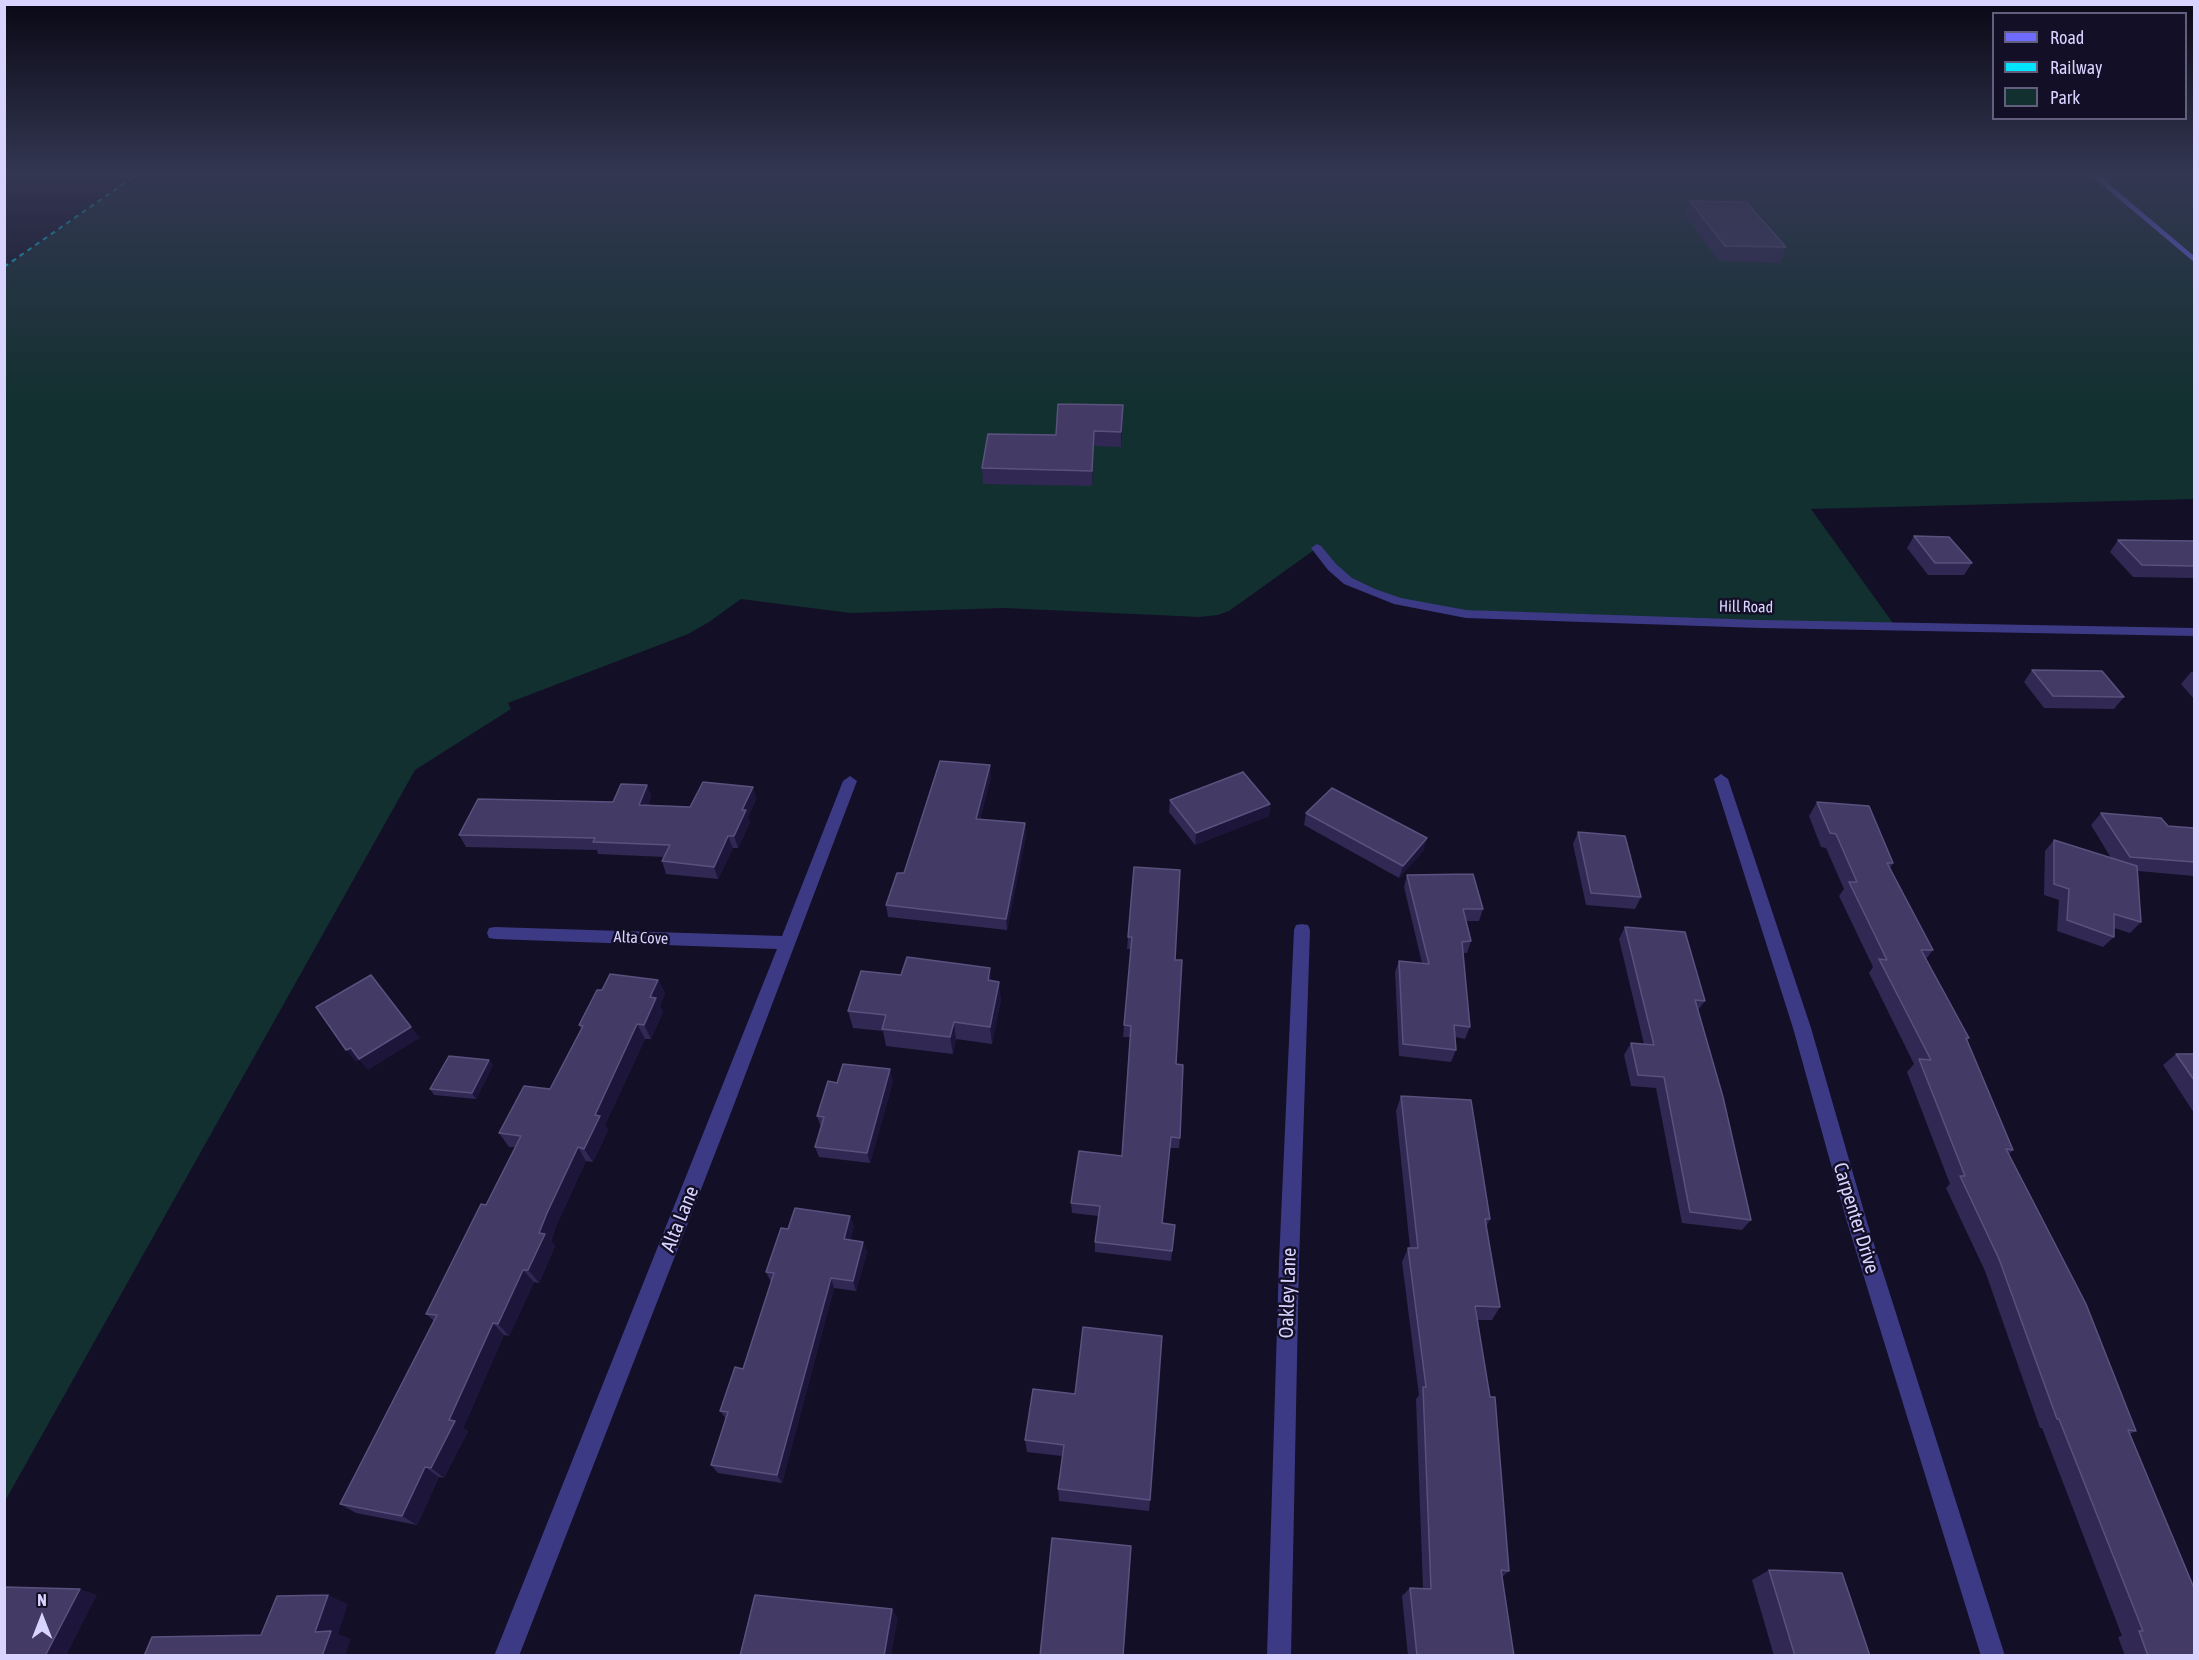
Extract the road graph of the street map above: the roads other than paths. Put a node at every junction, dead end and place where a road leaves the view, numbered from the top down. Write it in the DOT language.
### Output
graph roads {
  1 [pos="1317,548"];
  2 [pos="2194,632"];
  3 [pos="1721,779"];
  4 [pos="850,782"];
  5 [pos="1302,930"];
  6 [pos="495,933"];
  7 [pos="787,943"];
  8 [pos="506,1656"];
  9 [pos="1279,1656"];
  10 [pos="1993,1656"];
  1 -- 2 [label="street, Hill Road"];
  3 -- 10 [label="street, Carpenter Drive"];
  4 -- 7 [label="street, Alta Lane"];
  5 -- 9 [label="street, Oakley Lane"];
  6 -- 7 [label="street, Alta Cove"];
  7 -- 8 [label="street, Alta Lane"];
}
